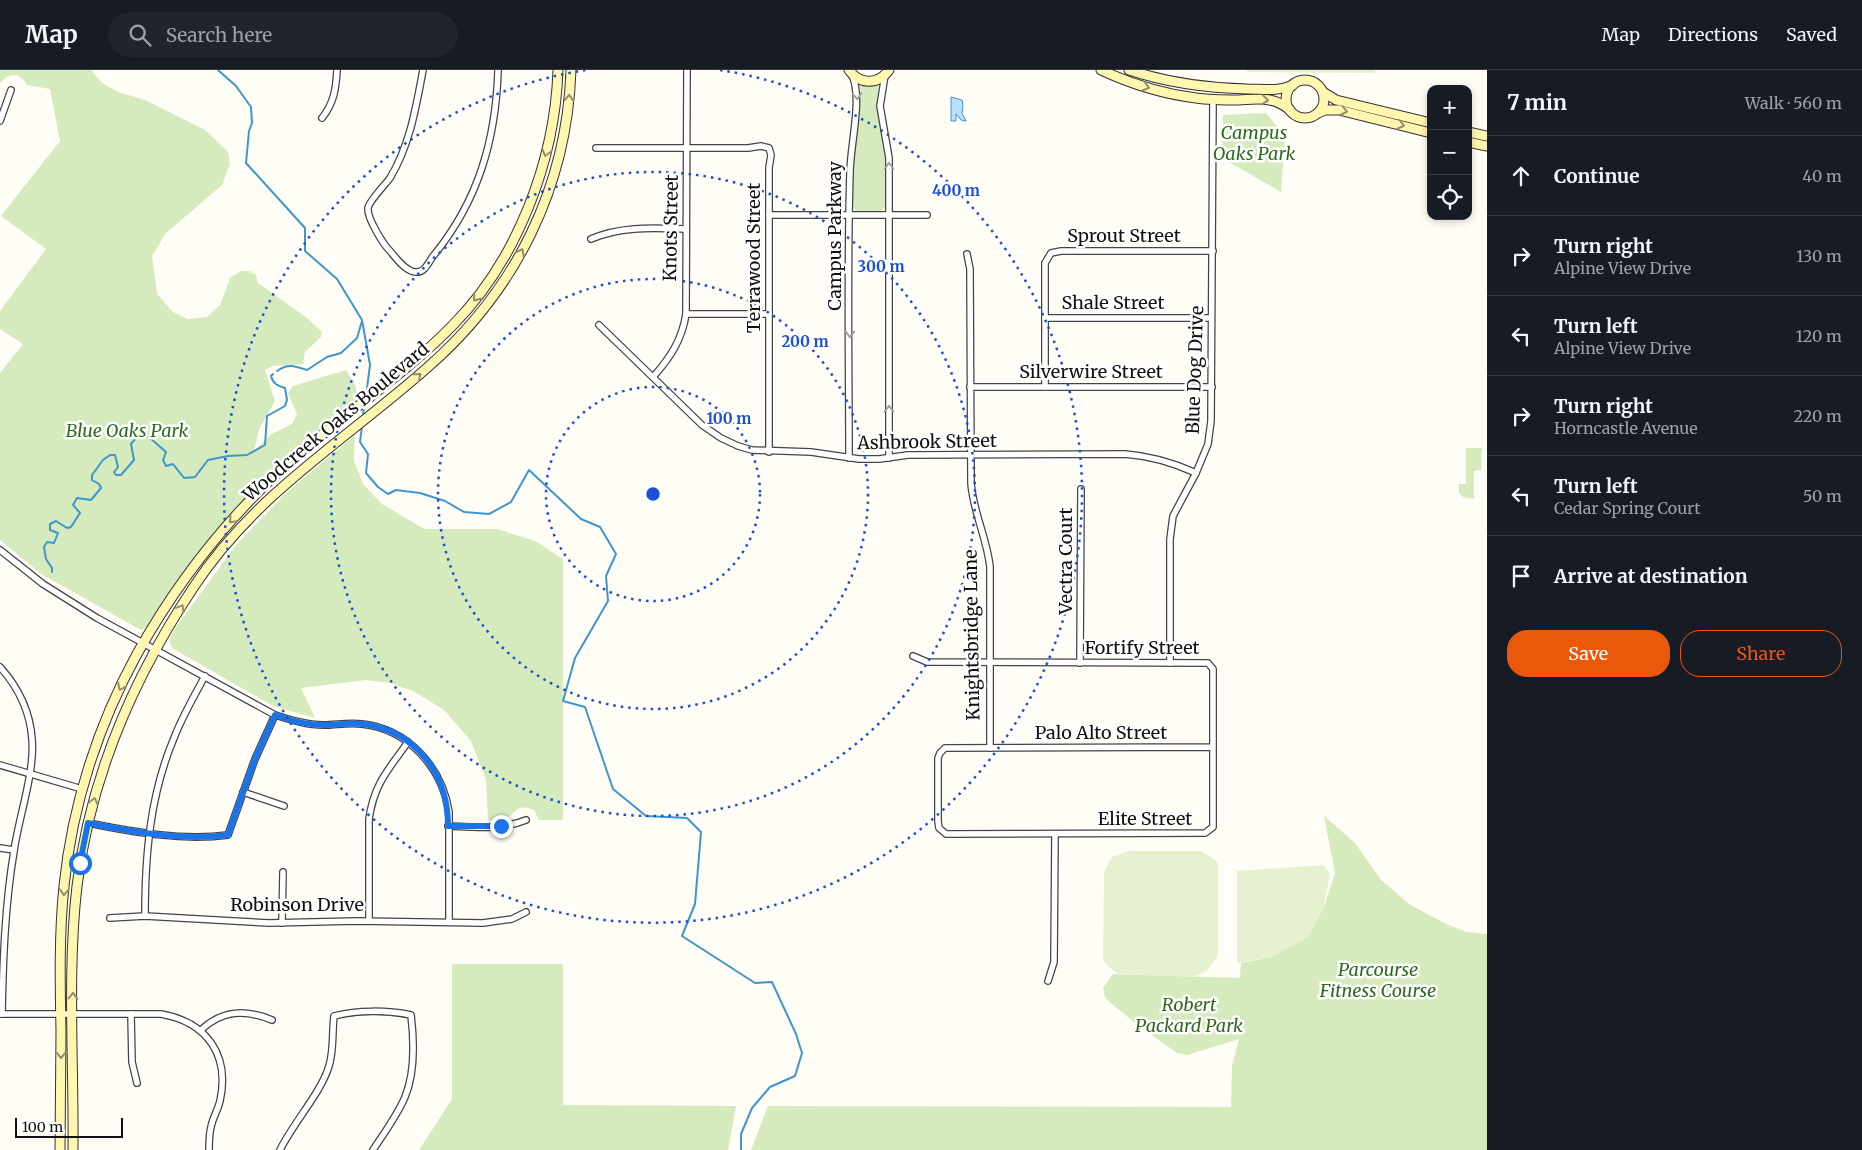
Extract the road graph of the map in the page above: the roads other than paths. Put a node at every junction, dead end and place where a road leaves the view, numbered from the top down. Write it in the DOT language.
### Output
graph roads {
  1 [pos="337,70"];
  2 [pos="423,70"];
  3 [pos="498,70"];
  4 [pos="558,70"];
  5 [pos="571,70"];
  6 [pos="687,70"];
  7 [pos="1101,70"];
  8 [pos="1129,70"];
  9 [pos="849,71"];
  10 [pos="887,73"];
  11 [pos="1293,85"];
  12 [pos="11,90"];
  13 [pos="1323,92"];
  14 [pos="1213,99"];
  15 [pos="1290,110"];
  16 [pos="1318,113"];
  17 [pos="322,118"];
  18 [pos="0,121"];
  19 [pos="1427,122"];
  20 [pos="1427,132"];
  21 [pos="1472,133"];
  22 [pos="1487,136"];
  23 [pos="1472,143"];
  24 [pos="1487,146"];
  25 [pos="687,147"];
  26 [pos="596,148"];
  27 [pos="769,215"];
  28 [pos="849,215"];
  29 [pos="889,215"];
  30 [pos="927,215"];
  31 [pos="685,229"];
  32 [pos="591,239"];
  33 [pos="1213,251"];
  34 [pos="967,254"];
  35 [pos="686,314"];
  36 [pos="769,314"];
  37 [pos="1045,318"];
  38 [pos="1211,318"];
  39 [pos="599,325"];
  40 [pos="653,377"];
  41 [pos="970,387"];
  42 [pos="1045,387"];
  43 [pos="1212,387"];
  44 [pos="769,452"];
  45 [pos="970,456"];
  46 [pos="849,458"];
  47 [pos="889,458"];
  48 [pos="1196,472"];
  49 [pos="1081,489"];
  50 [pos="0,550"];
  51 [pos="144,643"];
  52 [pos="156,650"];
  53 [pos="913,656"];
  54 [pos="990,663"];
  55 [pos="1080,663"];
  56 [pos="1170,663"];
  57 [pos="0,667"];
  58 [pos="205,676"];
  59 [pos="275,715"];
  60 [pos="408,742"];
  61 [pos="1212,747"];
  62 [pos="990,748"];
  63 [pos="0,765"];
  64 [pos="30,773"];
  65 [pos="82,789"];
  66 [pos="243,792"];
  67 [pos="284,806"];
  68 [pos="526,820"];
  69 [pos="88,823"];
  70 [pos="448,826"];
  71 [pos="148,832"];
  72 [pos="1055,834"];
  73 [pos="0,848"];
  74 [pos="14,850"];
  75 [pos="283,872"];
  76 [pos="526,912"];
  77 [pos="145,916"];
  78 [pos="110,918"];
  79 [pos="369,921"];
  80 [pos="449,921"];
  81 [pos="282,923"];
  82 [pos="1048,981"];
  83 [pos="1,1014"];
  84 [pos="60,1014"];
  85 [pos="72,1014"];
  86 [pos="131,1014"];
  87 [pos="272,1020"];
  88 [pos="201,1030"];
  89 [pos="137,1083"];
  90 [pos="60,1150"];
  91 [pos="73,1150"];
  92 [pos="209,1150"];
  93 [pos="280,1150"];
  94 [pos="373,1150"];
  1 -- 17 [label="street"];
  2 -- 3 [label="street"];
  4 -- 51 [label="main road, Woodcreek Oaks Boulevard, one-way"];
  52 -- 5 [label="main road, Woodcreek Oaks Boulevard, one-way"];
  6 -- 25 [label="street, Knots Street"];
  7 -- 14 [label="main road, one-way"];
  8 -- 11 [label="main road"];
  9 -- 10 [label="main road"];
  9 -- 28 [label="street, Campus Parkway, one-way"];
  29 -- 10 [label="street, one-way"];
  11 -- 13 [label="main road"];
  11 -- 15 [label="main road"];
  12 -- 18 [label="street"];
  13 -- 16 [label="main road"];
  13 -- 19 [label="main road"];
  14 -- 15 [label="main road, one-way"];
  14 -- 33 [label="street, Blue Dog Drive"];
  15 -- 16 [label="main road"];
  16 -- 20 [label="main road, one-way"];
  21 -- 22 [label="main road"];
  23 -- 24 [label="main road"];
  25 -- 26 [label="street"];
  25 -- 27 [label="street, Terrawood Street"];
  25 -- 31 [label="street, Knots Street"];
  27 -- 28 [label="street"];
  27 -- 36 [label="street, Terrawood Street"];
  28 -- 29 [label="street"];
  28 -- 46 [label="street, Campus Parkway, one-way"];
  29 -- 30 [label="street"];
  47 -- 29 [label="street, one-way"];
  31 -- 32 [label="street"];
  31 -- 35 [label="street, Knots Street"];
  33 -- 37 [label="street, Sprout Street"];
  33 -- 38 [label="street, Blue Dog Drive"];
  34 -- 41 [label="street, Knightsbridge Lane"];
  35 -- 36 [label="street"];
  35 -- 40 [label="street, Knots Street"];
  36 -- 44 [label="street, Terrawood Street"];
  37 -- 38 [label="street, Shale Street"];
  37 -- 42 [label="street, Sprout Street"];
  38 -- 43 [label="street, Blue Dog Drive"];
  39 -- 40 [label="street, Ashbrook Street"];
  40 -- 44 [label="street, Ashbrook Street"];
  41 -- 42 [label="street, Silverwire Street"];
  41 -- 45 [label="street, Knightsbridge Lane"];
  42 -- 43 [label="street, Silverwire Street"];
  43 -- 48 [label="street, Blue Dog Drive"];
  44 -- 46 [label="street, Ashbrook Street"];
  45 -- 47 [label="street, Ashbrook Street"];
  45 -- 48 [label="street, Ashbrook Street"];
  45 -- 54 [label="street, Knightsbridge Lane"];
  46 -- 47 [label="street, Ashbrook Street"];
  48 -- 56 [label="street, Blue Dog Drive"];
  49 -- 55 [label="street, Vectra Court"];
  50 -- 51 [label="street"];
  51 -- 52 [label="street"];
  51 -- 65 [label="main road, Woodcreek Oaks Boulevard, one-way"];
  52 -- 58 [label="street"];
  69 -- 52 [label="main road, Woodcreek Oaks Boulevard, one-way"];
  53 -- 54 [label="street, Fortify Street"];
  54 -- 55 [label="street, Fortify Street"];
  54 -- 62 [label="street, Knightsbridge Lane"];
  55 -- 56 [label="street, Fortify Street"];
  56 -- 61 [label="street, Fortify Street"];
  57 -- 64 [label="street"];
  58 -- 59 [label="street"];
  58 -- 71 [label="street"];
  59 -- 60 [label="street"];
  59 -- 66 [label="street"];
  60 -- 70 [label="street"];
  60 -- 79 [label="street"];
  61 -- 62 [label="street, Palo Alto Street"];
  61 -- 72 [label="street, Elite Street"];
  62 -- 72 [label="street, Palo Alto Street"];
  63 -- 64 [label="street"];
  64 -- 65 [label="street"];
  64 -- 74 [label="street"];
  65 -- 84 [label="main road, Woodcreek Oaks Boulevard, one-way"];
  66 -- 67 [label="street"];
  66 -- 71 [label="street"];
  68 -- 70 [label="street"];
  69 -- 71 [label="street"];
  85 -- 69 [label="main road, Woodcreek Oaks Boulevard, one-way"];
  70 -- 80 [label="street"];
  71 -- 77 [label="street"];
  72 -- 82 [label="street"];
  73 -- 74 [label="street"];
  74 -- 83 [label="street"];
  75 -- 81 [label="street"];
  76 -- 80 [label="street, Robinson Drive"];
  77 -- 78 [label="street, Robinson Drive"];
  77 -- 81 [label="street, Robinson Drive"];
  79 -- 80 [label="street, Robinson Drive"];
  79 -- 81 [label="street, Robinson Drive"];
  83 -- 84 [label="street"];
  84 -- 85 [label="street"];
  84 -- 90 [label="main road, Woodcreek Oaks Boulevard, one-way"];
  85 -- 86 [label="street"];
  85 -- 91 [label="main road, Woodcreek Oaks Boulevard"];
  86 -- 88 [label="street"];
  86 -- 89 [label="street"];
  87 -- 88 [label="street"];
  88 -- 92 [label="street"];
  93 -- 94 [label="street"];
}
